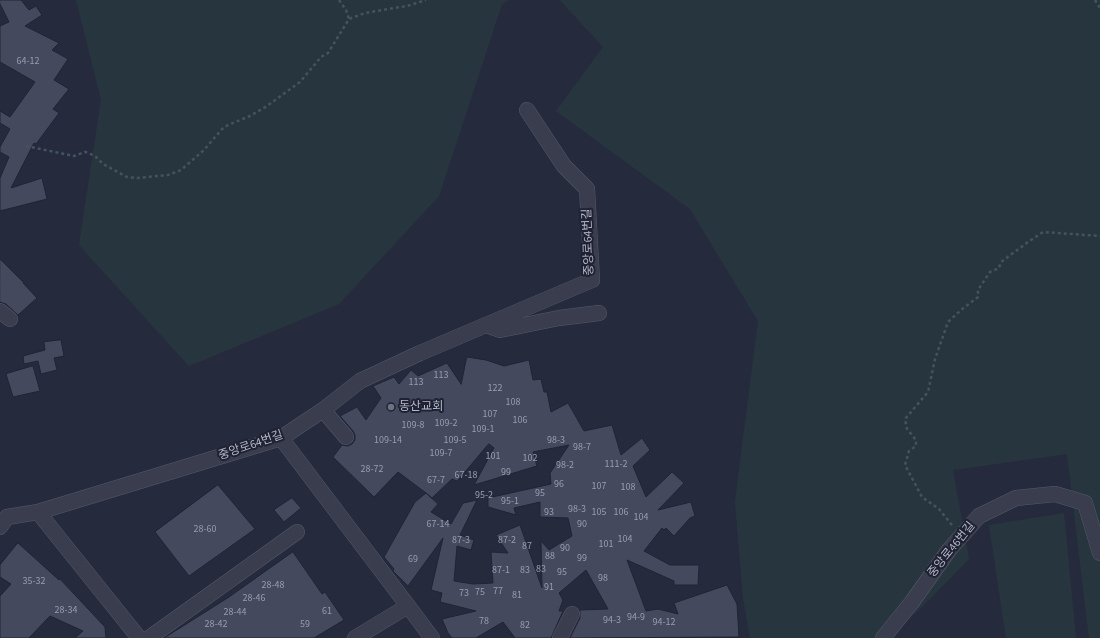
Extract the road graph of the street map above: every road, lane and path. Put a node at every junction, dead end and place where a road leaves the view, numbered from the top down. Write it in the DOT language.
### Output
graph roads {
  1 [pos="339,0"];
  2 [pos="426,0"];
  3 [pos="1096,0"];
  4 [pos="1100,8"];
  5 [pos="349,19"];
  6 [pos="527,110"];
  7 [pos="26,146"];
  8 [pos="1100,236"];
  9 [pos="599,313"];
  10 [pos="486,325"];
  11 [pos="323,410"];
  12 [pos="346,437"];
  13 [pos="281,438"];
  14 [pos="38,512"];
  15 [pos="0,527"];
  16 [pos="297,532"];
  17 [pos="961,537"];
  18 [pos="1100,553"];
  19 [pos="408,606"];
  20 [pos="572,614"];
  21 [pos="139,638"];
  22 [pos="149,638"];
  23 [pos="355,638"];
  24 [pos="432,638"];
  25 [pos="560,638"];
  26 [pos="883,638"];
  1 -- 5 [label="path"];
  2 -- 5 [label="path"];
  3 -- 4 [label="path"];
  5 -- 7 [label="path"];
  6 -- 10 [label="street, 중앙로64번길"];
  8 -- 17 [label="path"];
  9 -- 10 [label="street"];
  10 -- 11 [label="street, 중앙로64번길"];
  11 -- 12 [label="street"];
  11 -- 13 [label="street, 중앙로64번길"];
  13 -- 14 [label="street, 중앙로64번길"];
  13 -- 19 [label="street"];
  14 -- 15 [label="street, 중앙로64번길"];
  14 -- 21 [label="street"];
  16 -- 22 [label="street"];
  17 -- 18 [label="street, 중앙로46번길"];
  17 -- 26 [label="street, 중앙로46번길"];
  19 -- 23 [label="street"];
  19 -- 24 [label="street"];
  20 -- 25 [label="street"];
}
